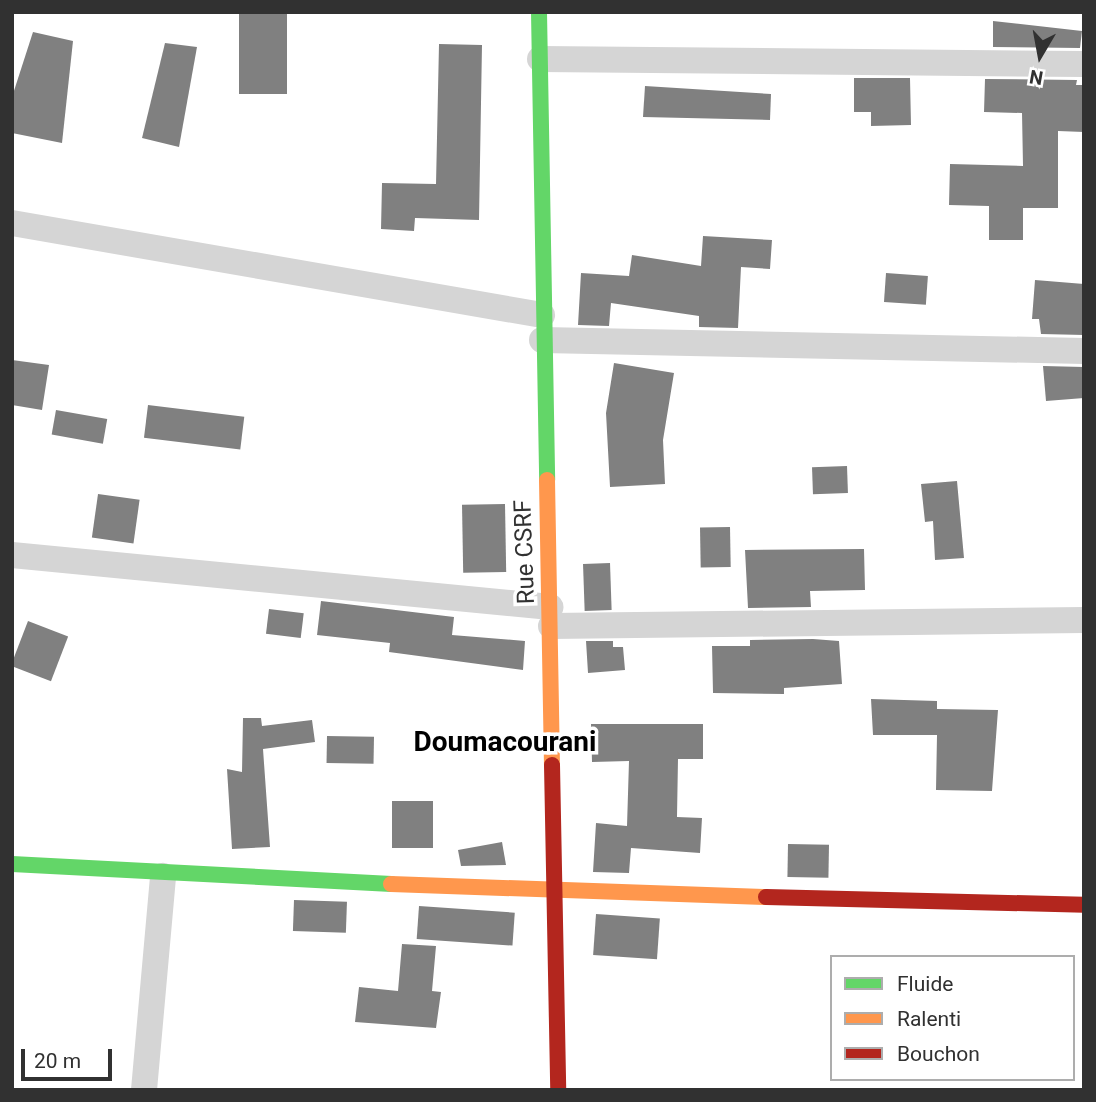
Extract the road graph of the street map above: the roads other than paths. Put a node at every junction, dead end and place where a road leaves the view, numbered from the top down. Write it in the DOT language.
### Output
graph roads {
  1 [pos="539,12"];
  2 [pos="540,59"];
  3 [pos="1084,64"];
  4 [pos="12,223"];
  5 [pos="542,327"];
  6 [pos="1084,351"];
  7 [pos="12,555"];
  8 [pos="550,617"];
  9 [pos="1084,620"];
  10 [pos="12,864"];
  11 [pos="163,876"];
  12 [pos="554,892"];
  13 [pos="1084,905"];
  14 [pos="144,1090"];
  15 [pos="558,1090"];
  1 -- 2 [label="street, Rue CSRF"];
  2 -- 3 [label="street"];
  2 -- 5 [label="street, Rue CSRF"];
  4 -- 5 [label="street"];
  5 -- 6 [label="street"];
  5 -- 8 [label="street, Rue CSRF"];
  7 -- 8 [label="street"];
  8 -- 9 [label="street"];
  8 -- 12 [label="street, Rue CSRF"];
  10 -- 11 [label="street"];
  11 -- 12 [label="street"];
  11 -- 14 [label="street"];
  12 -- 13 [label="street"];
  12 -- 15 [label="street, Rue CSRF"];
}
